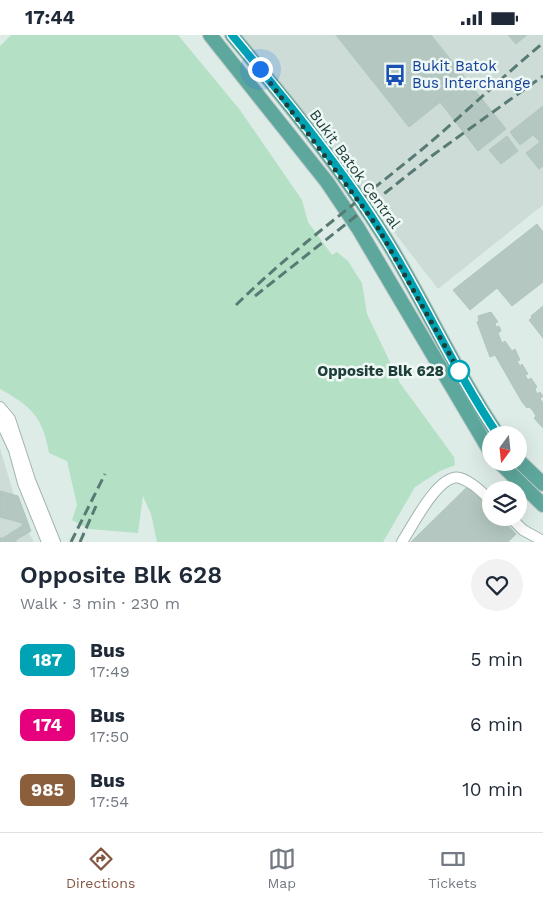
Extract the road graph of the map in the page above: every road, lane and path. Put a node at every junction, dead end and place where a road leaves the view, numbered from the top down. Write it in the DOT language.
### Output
graph roads {
  1 [pos="210,35"];
  2 [pos="232,35"];
  3 [pos="273,85"];
  4 [pos="260,96"];
  5 [pos="377,226"];
  6 [pos="358,228"];
  7 [pos="0,407"];
  8 [pos="0,420"];
  9 [pos="492,426"];
  10 [pos="482,438"];
  11 [pos="528,470"];
  12 [pos="508,471"];
  13 [pos="543,484"];
  14 [pos="482,493"];
  15 [pos="543,505"];
  16 [pos="519,526"];
  17 [pos="543,541"];
  18 [pos="47,542"];
  19 [pos="55,542"];
  20 [pos="402,542"];
  1 -- 4 [label="main road, Bukit Batok Central"];
  2 -- 3 [label="main road, Bukit Batok Central"];
  3 -- 4 [label="street"];
  3 -- 5 [label="main road, Bukit Batok Central"];
  4 -- 6 [label="main road, Bukit Batok Central"];
  5 -- 6 [label="street"];
  5 -- 9 [label="main road, Bukit Batok Central"];
  6 -- 10 [label="main road, Bukit Batok Central"];
  7 -- 19 [label="street"];
  8 -- 18 [label="street"];
  11 -- 13 [label="main road"];
  12 -- 15 [label="main road"];
  14 -- 20 [label="street"];
  16 -- 17 [label="street"];
}
